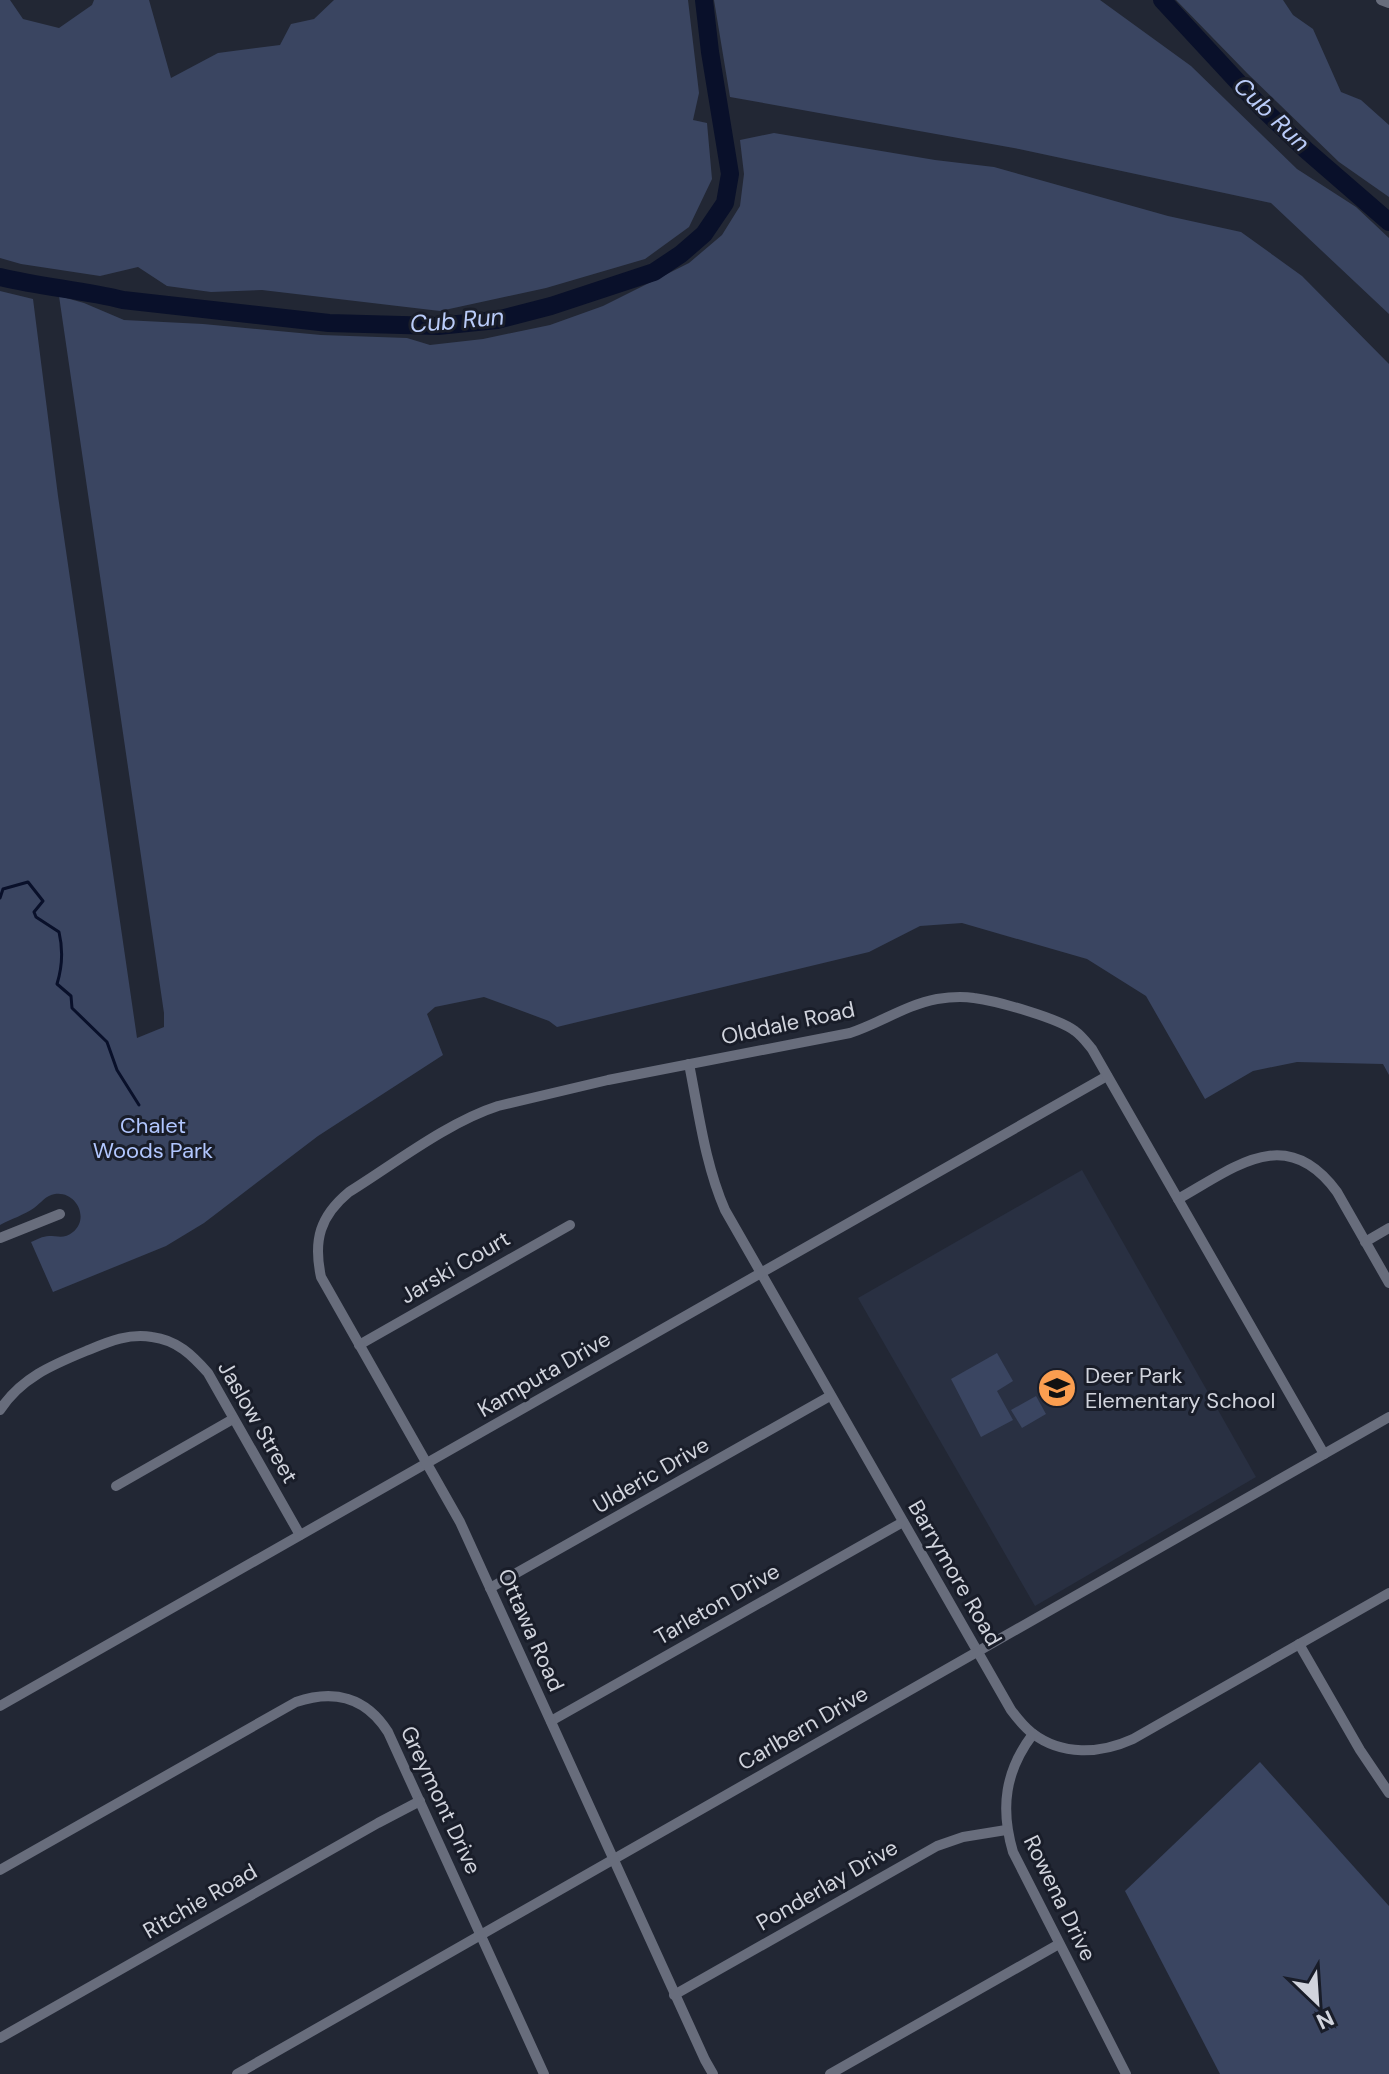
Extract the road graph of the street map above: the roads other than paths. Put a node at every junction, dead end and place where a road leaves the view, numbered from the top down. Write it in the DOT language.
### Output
graph roads {
  1 [pos="1381,0"];
  2 [pos="1389,3"];
  3 [pos="689,1064"];
  4 [pos="1107,1076"];
  5 [pos="1178,1199"];
  6 [pos="330,1211"];
  7 [pos="60,1214"];
  8 [pos="570,1225"];
  9 [pos="1389,1228"];
  10 [pos="0,1238"];
  11 [pos="1365,1242"];
  12 [pos="761,1273"];
  13 [pos="1389,1283"];
  14 [pos="359,1345"];
  15 [pos="830,1396"];
  16 [pos="0,1410"];
  17 [pos="1389,1417"];
  18 [pos="233,1419"];
  19 [pos="1324,1454"];
  20 [pos="427,1463"];
  21 [pos="116,1486"];
  22 [pos="903,1522"];
  23 [pos="300,1535"];
  24 [pos="490,1588"];
  25 [pos="1389,1593"];
  26 [pos="1299,1644"];
  27 [pos="977,1652"];
  28 [pos="0,1706"];
  29 [pos="551,1721"];
  30 [pos="1033,1734"];
  31 [pos="1389,1793"];
  32 [pos="420,1801"];
  33 [pos="1006,1830"];
  34 [pos="613,1860"];
  35 [pos="0,1870"];
  36 [pos="481,1935"];
  37 [pos="1059,1944"];
  38 [pos="674,1995"];
  39 [pos="0,2038"];
  40 [pos="541,2073"];
  41 [pos="237,2074"];
  42 [pos="713,2074"];
  43 [pos="830,2074"];
  44 [pos="1126,2074"];
  1 -- 2 [label="street"];
  3 -- 4 [label="street, Olddale Road"];
  3 -- 6 [label="street, Olddale Road"];
  3 -- 12 [label="street, Barrymore Road"];
  4 -- 5 [label="street, Olddale Road"];
  4 -- 12 [label="street, Kamputa Drive"];
  5 -- 11 [label="street"];
  5 -- 19 [label="street, Olddale Road"];
  6 -- 14 [label="street, Ottawa Road"];
  7 -- 10 [label="street"];
  8 -- 14 [label="street, Jarski Court"];
  9 -- 11 [label="street"];
  11 -- 13 [label="street"];
  12 -- 15 [label="street, Barrymore Road"];
  12 -- 20 [label="street, Kamputa Drive"];
  14 -- 20 [label="street, Ottawa Road"];
  15 -- 22 [label="street, Barrymore Road"];
  15 -- 24 [label="street, Ulderic Drive"];
  16 -- 18 [label="street, Jaslow Street"];
  17 -- 19 [label="street, Carlbern Drive"];
  18 -- 21 [label="street"];
  18 -- 23 [label="street, Jaslow Street"];
  19 -- 27 [label="street, Carlbern Drive"];
  20 -- 23 [label="street, Kamputa Drive"];
  20 -- 24 [label="street, Ottawa Road"];
  22 -- 27 [label="street, Barrymore Road"];
  22 -- 29 [label="street, Tarleton Drive"];
  23 -- 28 [label="street, Kamputa Drive"];
  24 -- 29 [label="street, Ottawa Road"];
  25 -- 26 [label="street, Barrymore Road"];
  26 -- 30 [label="street, Barrymore Road"];
  26 -- 31 [label="street"];
  27 -- 30 [label="street, Barrymore Road"];
  27 -- 34 [label="street, Carlbern Drive"];
  29 -- 34 [label="street, Ottawa Road"];
  30 -- 33 [label="street, Rowena Drive"];
  32 -- 35 [label="street, Greymont Drive"];
  32 -- 36 [label="street, Greymont Drive"];
  32 -- 39 [label="street, Ritchie Road"];
  33 -- 37 [label="street, Rowena Drive"];
  33 -- 38 [label="street, Ponderlay Drive"];
  34 -- 36 [label="street, Carlbern Drive"];
  34 -- 38 [label="street, Ottawa Road"];
  36 -- 40 [label="street, Greymont Drive"];
  36 -- 41 [label="street, Carlbern Drive"];
  37 -- 43 [label="street"];
  37 -- 44 [label="street, Rowena Drive"];
  38 -- 42 [label="street, Ottawa Road"];
}
